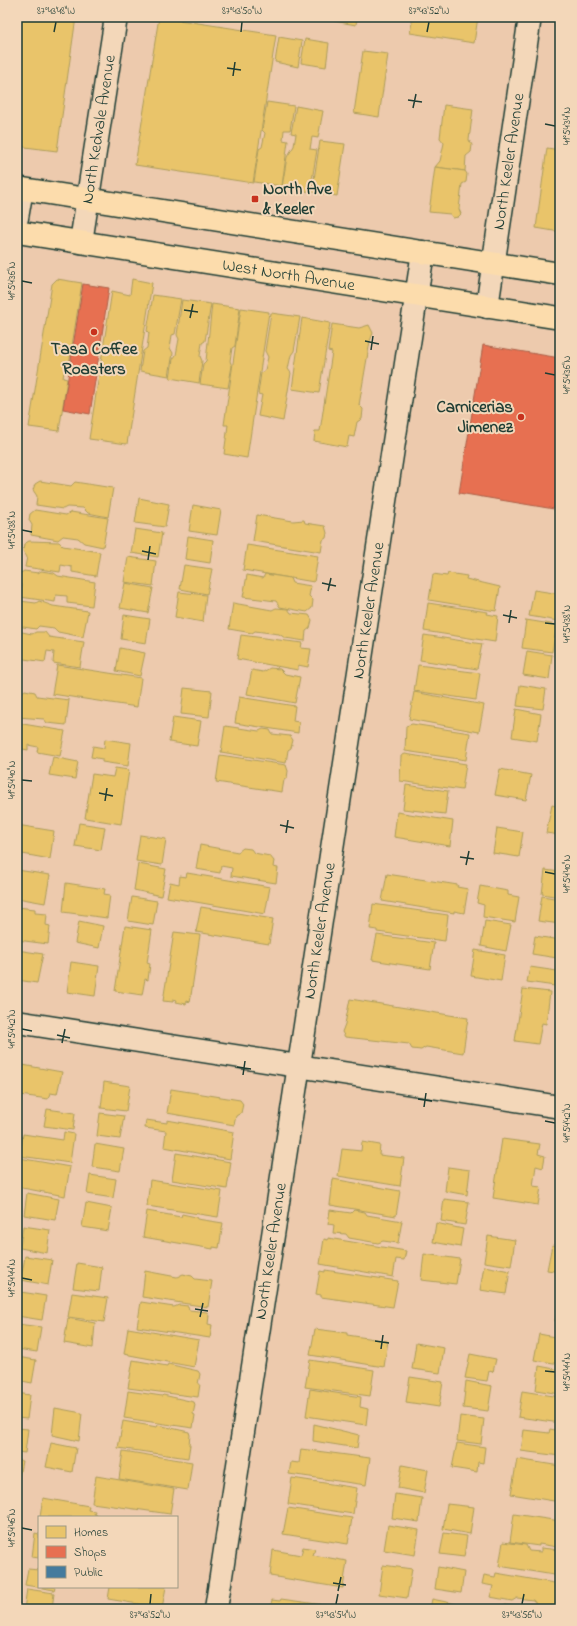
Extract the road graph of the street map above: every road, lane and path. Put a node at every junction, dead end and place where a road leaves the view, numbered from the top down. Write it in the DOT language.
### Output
graph roads {
  1 [pos="116,17"];
  2 [pos="530,17"];
  3 [pos="19,189"];
  4 [pos="88,199"];
  5 [pos="17,218"];
  6 [pos="17,232"];
  7 [pos="81,242"];
  8 [pos="423,252"];
  9 [pos="493,264"];
  10 [pos="560,274"];
  11 [pos="416,295"];
  12 [pos="487,307"];
  13 [pos="560,318"];
  14 [pos="17,1022"];
  15 [pos="298,1066"];
  16 [pos="560,1107"];
  17 [pos="216,1609"];
  1 -- 4 [label="street, North Kedvale Avenue"];
  2 -- 9 [label="street, North Keeler Avenue"];
  3 -- 4 [label="main road"];
  3 -- 5 [label="street"];
  4 -- 7 [label="street, North Kedvale Avenue"];
  4 -- 8 [label="main road"];
  6 -- 7 [label="main road, West North Avenue"];
  7 -- 11 [label="main road, West North Avenue"];
  8 -- 9 [label="main road"];
  8 -- 11 [label="street, North Keeler Avenue"];
  9 -- 10 [label="main road"];
  9 -- 12 [label="street, North Keeler Avenue"];
  11 -- 12 [label="main road, West North Avenue"];
  11 -- 15 [label="street, North Keeler Avenue"];
  12 -- 13 [label="main road, West North Avenue"];
  14 -- 15 [label="street"];
  15 -- 16 [label="street"];
  15 -- 17 [label="street, North Keeler Avenue"];
}
